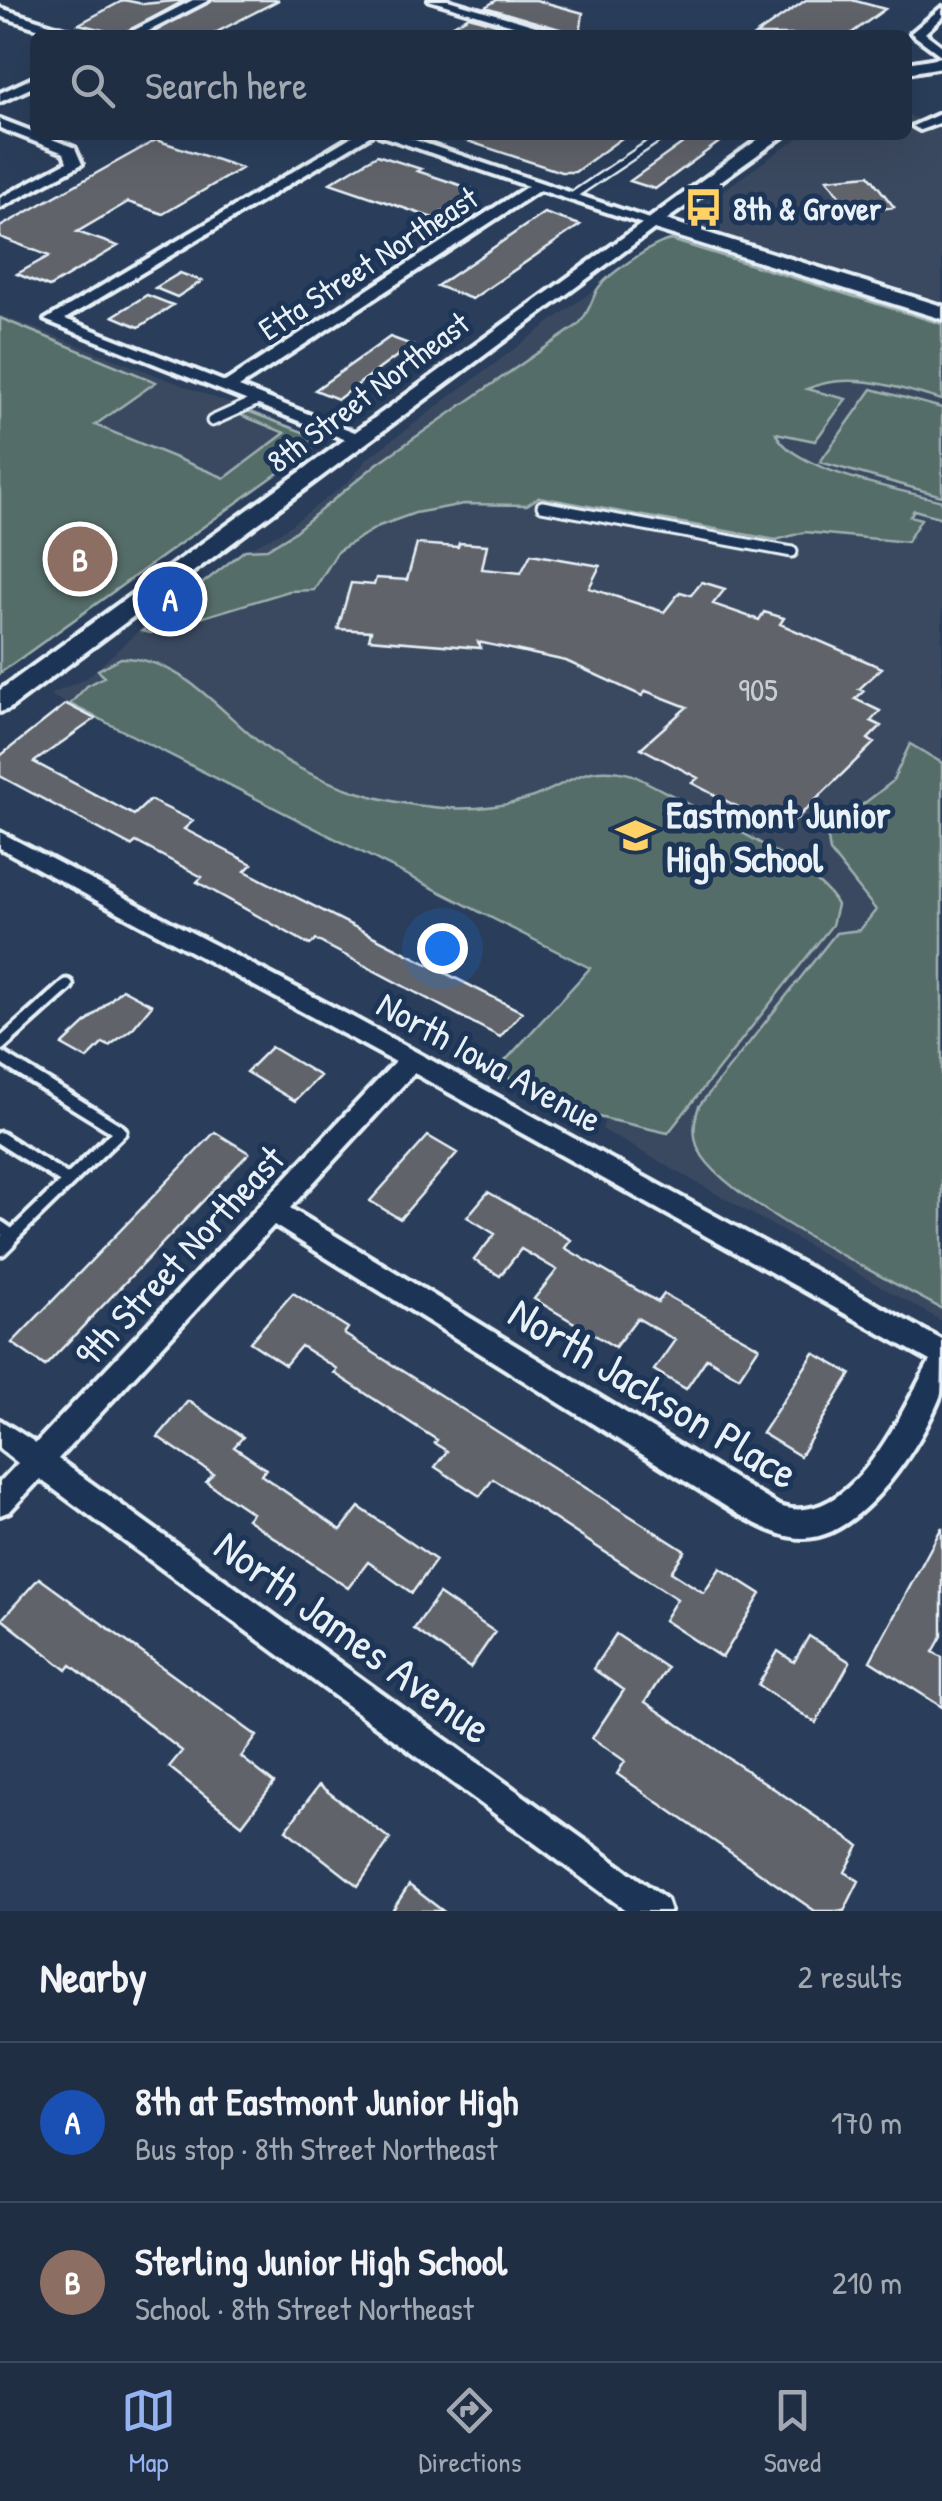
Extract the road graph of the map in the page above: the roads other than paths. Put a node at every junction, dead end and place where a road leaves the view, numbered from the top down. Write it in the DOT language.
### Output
graph roads {
  1 [pos="203,0"];
  2 [pos="435,0"];
  3 [pos="942,11"];
  4 [pos="0,12"];
  5 [pos="56,30"];
  6 [pos="141,30"];
  7 [pos="542,30"];
  8 [pos="942,52"];
  9 [pos="942,62"];
  10 [pos="912,67"];
  11 [pos="30,84"];
  12 [pos="0,98"];
  13 [pos="942,117"];
  14 [pos="0,123"];
  15 [pos="920,126"];
  16 [pos="30,135"];
  17 [pos="42,140"];
  18 [pos="356,140"];
  19 [pos="401,140"];
  20 [pos="656,140"];
  21 [pos="769,140"];
  22 [pos="539,185"];
  23 [pos="572,196"];
  24 [pos="0,204"];
  25 [pos="651,222"];
  26 [pos="942,313"];
  27 [pos="227,388"];
  28 [pos="258,400"];
  29 [pos="212,422"];
  30 [pos="359,440"];
  31 [pos="542,506"];
  32 [pos="792,552"];
  33 [pos="0,703"];
  34 [pos="0,839"];
  35 [pos="66,985"];
  36 [pos="0,1044"];
  37 [pos="0,1057"];
  38 [pos="411,1061"];
  39 [pos="0,1138"];
  40 [pos="68,1182"];
  41 [pos="275,1212"];
  42 [pos="0,1227"];
  43 [pos="13,1236"];
  44 [pos="0,1248"];
  45 [pos="942,1354"];
  46 [pos="942,1366"];
  47 [pos="0,1433"];
  48 [pos="37,1460"];
  49 [pos="0,1502"];
  50 [pos="654,1911"];
  1 -- 6 [label="street"];
  2 -- 7 [label="street"];
  3 -- 8 [label="street"];
  4 -- 5 [label="street"];
  9 -- 10 [label="street"];
  11 -- 12 [label="street"];
  13 -- 15 [label="street"];
  14 -- 16 [label="street"];
  17 -- 24 [label="street"];
  18 -- 27 [label="street"];
  19 -- 22 [label="street"];
  20 -- 23 [label="lane"];
  21 -- 25 [label="street, 8th Street Northeast"];
  22 -- 23 [label="street"];
  22 -- 27 [label="street, Etta Street Northeast"];
  23 -- 25 [label="street"];
  25 -- 26 [label="street"];
  25 -- 30 [label="street, 8th Street Northeast"];
  27 -- 28 [label="street"];
  28 -- 29 [label="lane"];
  28 -- 30 [label="street"];
  30 -- 33 [label="street, 8th Street Northeast"];
  31 -- 32 [label="lane"];
  34 -- 38 [label="street, North Iowa Avenue"];
  35 -- 36 [label="lane"];
  37 -- 40 [label="lane"];
  38 -- 41 [label="street, 9th Street Northeast"];
  38 -- 45 [label="street, North Iowa Avenue"];
  39 -- 40 [label="lane"];
  40 -- 43 [label="lane"];
  41 -- 46 [label="street, North Jackson Place"];
  41 -- 48 [label="street, 9th Street Northeast"];
  42 -- 43 [label="lane"];
  43 -- 44 [label="lane"];
  47 -- 48 [label="street, North James Avenue"];
  48 -- 49 [label="street, 9th Street Northeast"];
  48 -- 50 [label="street, North James Avenue"];
}
